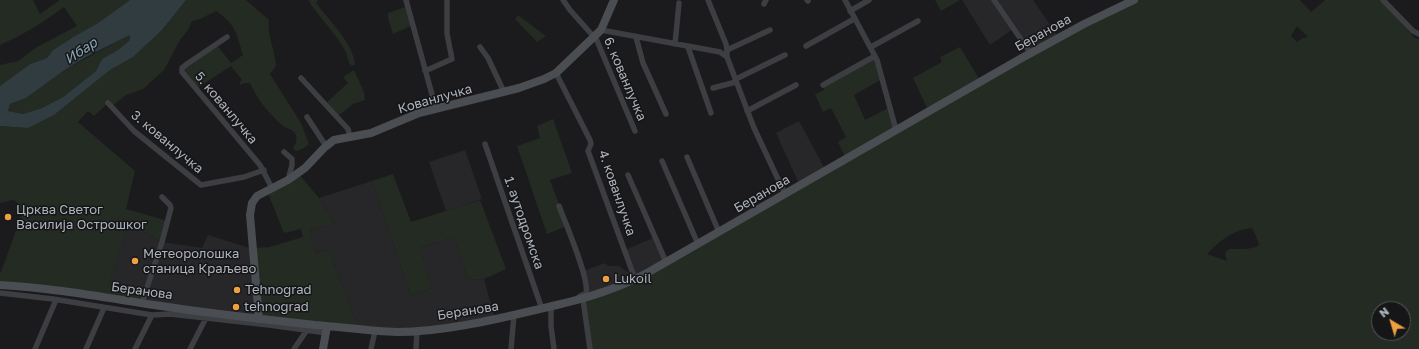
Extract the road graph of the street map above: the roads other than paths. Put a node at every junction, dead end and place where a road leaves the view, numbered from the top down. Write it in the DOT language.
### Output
graph roads {
  1 [pos="406,0"];
  2 [pos="447,0"];
  3 [pos="563,0"];
  4 [pos="614,0"];
  5 [pos="708,0"];
  6 [pos="845,0"];
  7 [pos="869,0"];
  8 [pos="994,0"];
  9 [pos="1134,0"];
  10 [pos="1383,0"];
  11 [pos="679,3"];
  12 [pos="850,11"];
  13 [pos="854,19"];
  14 [pos="918,21"];
  15 [pos="770,30"];
  16 [pos="597,34"];
  17 [pos="1419,34"];
  18 [pos="227,36"];
  19 [pos="636,37"];
  20 [pos="675,44"];
  21 [pos="688,46"];
  22 [pos="806,46"];
  23 [pos="480,47"];
  24 [pos="871,47"];
  25 [pos="727,50"];
  26 [pos="1031,54"];
  27 [pos="785,55"];
  28 [pos="875,56"];
  29 [pos="727,58"];
  30 [pos="425,71"];
  31 [pos="556,73"];
  32 [pos="301,78"];
  33 [pos="736,81"];
  34 [pos="796,85"];
  35 [pos="823,85"];
  36 [pos="713,88"];
  37 [pos="504,92"];
  38 [pos="108,103"];
  39 [pos="436,109"];
  40 [pos="747,111"];
  41 [pos="711,113"];
  42 [pos="666,114"];
  43 [pos="307,117"];
  44 [pos="896,130"];
  45 [pos="635,131"];
  46 [pos="350,137"];
  47 [pos="485,144"];
  48 [pos="326,146"];
  49 [pos="284,152"];
  50 [pos="686,156"];
  51 [pos="662,161"];
  52 [pos="264,170"];
  53 [pos="628,175"];
  54 [pos="288,180"];
  55 [pos="272,188"];
  56 [pos="785,194"];
  57 [pos="162,198"];
  58 [pos="560,206"];
  59 [pos="719,232"];
  60 [pos="698,244"];
  61 [pos="666,262"];
  62 [pos="635,279"];
  63 [pos="0,285"];
  64 [pos="0,293"];
  65 [pos="583,299"];
  66 [pos="56,300"];
  67 [pos="142,303"];
  68 [pos="554,307"];
  69 [pos="104,308"];
  70 [pos="542,309"];
  71 [pos="160,310"];
  72 [pos="152,315"];
  73 [pos="514,315"];
  74 [pos="206,318"];
  75 [pos="259,319"];
  76 [pos="307,330"];
  77 [pos="327,330"];
  78 [pos="375,331"];
  79 [pos="417,331"];
  80 [pos="35,349"];
  81 [pos="86,349"];
  82 [pos="135,349"];
  83 [pos="190,349"];
  84 [pos="294,349"];
  85 [pos="323,349"];
  86 [pos="371,349"];
  87 [pos="416,349"];
  88 [pos="511,349"];
  89 [pos="554,349"];
  90 [pos="590,349"];
  1 -- 30 [label="street"];
  2 -- 30 [label="street"];
  3 -- 16 [label="street, 6. кованлучка"];
  4 -- 16 [label="main road, Кованлучка"];
  5 -- 25 [label="street"];
  6 -- 12 [label="street"];
  7 -- 12 [label="street"];
  8 -- 26 [label="street"];
  9 -- 26 [label="main road, Беранова"];
  10 -- 17 [label="street"];
  11 -- 20 [label="street"];
  12 -- 13 [label="street"];
  13 -- 22 [label="street"];
  13 -- 24 [label="street"];
  14 -- 24 [label="street"];
  15 -- 25 [label="street"];
  16 -- 19 [label="street"];
  16 -- 31 [label="main road, Кованлучка"];
  16 -- 45 [label="street, 6. кованлучка"];
  18 -- 52 [label="street, 5. кованлучка"];
  19 -- 20 [label="street"];
  19 -- 42 [label="street"];
  20 -- 21 [label="street"];
  21 -- 29 [label="street"];
  21 -- 41 [label="street"];
  23 -- 37 [label="street"];
  24 -- 28 [label="street"];
  25 -- 29 [label="street"];
  26 -- 44 [label="main road, Беранова"];
  27 -- 33 [label="street"];
  28 -- 35 [label="street"];
  28 -- 44 [label="street"];
  29 -- 33 [label="street"];
  30 -- 39 [label="street"];
  31 -- 37 [label="main road, Кованлучка"];
  31 -- 62 [label="street, 4. кованлучка"];
  32 -- 46 [label="street"];
  33 -- 36 [label="street"];
  33 -- 40 [label="street"];
  34 -- 40 [label="street"];
  37 -- 39 [label="main road, Кованлучка"];
  38 -- 52 [label="street, 3. кованлучка"];
  39 -- 46 [label="main road, Кованлучка"];
  40 -- 56 [label="street"];
  43 -- 48 [label="street"];
  44 -- 56 [label="main road, Беранова"];
  46 -- 48 [label="main road, Кованлучка"];
  47 -- 70 [label="street, 1. аутодромска"];
  48 -- 54 [label="main road, Кованлучка"];
  49 -- 54 [label="street"];
  50 -- 59 [label="street"];
  51 -- 60 [label="street"];
  52 -- 55 [label="street, 5. кованлучка"];
  53 -- 61 [label="street"];
  54 -- 55 [label="main road, Кованлучка"];
  55 -- 75 [label="main road, Кованлучка"];
  56 -- 59 [label="main road, Беранова"];
  57 -- 67 [label="street"];
  58 -- 68 [label="street"];
  59 -- 60 [label="main road, Беранова"];
  60 -- 61 [label="main road, Беранова"];
  61 -- 62 [label="main road, Беранова"];
  62 -- 65 [label="main road, Беранова"];
  63 -- 67 [label="main road, Беранова"];
  64 -- 66 [label="street, Беранова"];
  65 -- 68 [label="main road, Беранова"];
  65 -- 90 [label="street"];
  66 -- 69 [label="street, Беранова"];
  66 -- 80 [label="street"];
  67 -- 71 [label="main road, Беранова"];
  68 -- 70 [label="main road, Беранова"];
  68 -- 89 [label="street"];
  69 -- 72 [label="street, Беранова"];
  69 -- 81 [label="street"];
  70 -- 73 [label="main road, Беранова"];
  71 -- 72 [label="street, Беранова"];
  71 -- 74 [label="street, Беранова"];
  71 -- 75 [label="main road, Беранова"];
  72 -- 82 [label="street"];
  73 -- 79 [label="main road, Беранова"];
  73 -- 88 [label="street"];
  74 -- 76 [label="street, Беранова"];
  74 -- 83 [label="street"];
  75 -- 77 [label="main road, Беранова"];
  76 -- 77 [label="street, Беранова"];
  76 -- 84 [label="street"];
  77 -- 78 [label="main road, Беранова"];
  77 -- 85 [label="main road"];
  78 -- 79 [label="main road, Беранова"];
  78 -- 86 [label="street"];
  79 -- 87 [label="street"];
}
